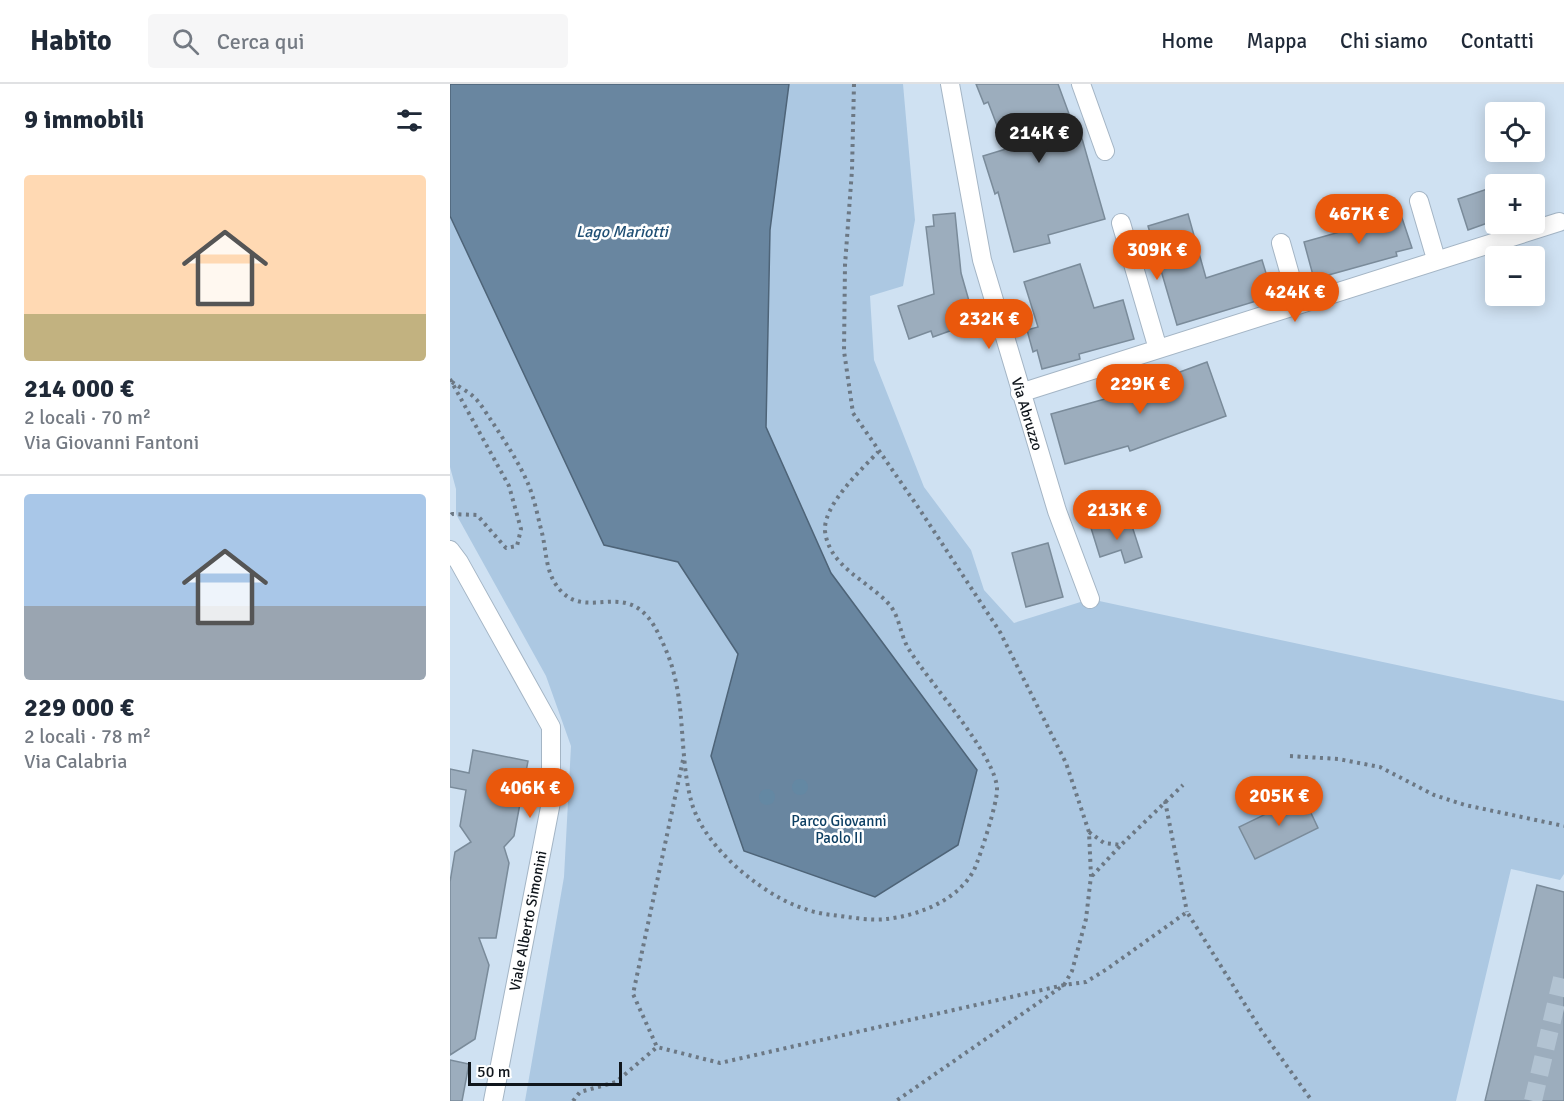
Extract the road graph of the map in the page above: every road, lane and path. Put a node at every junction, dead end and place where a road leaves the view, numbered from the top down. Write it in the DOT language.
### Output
graph roads {
  1 [pos="854,84"];
  2 [pos="950,84"];
  3 [pos="1081,84"];
  4 [pos="1105,151"];
  5 [pos="1419,201"];
  6 [pos="1560,222"];
  7 [pos="1121,223"];
  8 [pos="1281,243"];
  9 [pos="1436,259"];
  10 [pos="1298,303"];
  11 [pos="1158,349"];
  12 [pos="451,380"];
  13 [pos="1020,393"];
  14 [pos="879,452"];
  15 [pos="450,508"];
  16 [pos="456,514"];
  17 [pos="450,516"];
  18 [pos="450,550"];
  19 [pos="1090,599"];
  20 [pos="684,755"];
  21 [pos="1290,756"];
  22 [pos="1183,785"];
  23 [pos="1165,801"];
  24 [pos="1564,826"];
  25 [pos="1089,832"];
  26 [pos="1120,845"];
  27 [pos="1091,876"];
  28 [pos="1186,912"];
  29 [pos="1064,985"];
  30 [pos="657,1047"];
  31 [pos="493,1101"];
  32 [pos="573,1101"];
  33 [pos="896,1101"];
  34 [pos="1312,1101"];
  1 -- 14 [label="path"];
  2 -- 13 [label="street, Via Abruzzo"];
  3 -- 4 [label="street"];
  5 -- 9 [label="street"];
  6 -- 9 [label="street"];
  7 -- 11 [label="street"];
  8 -- 10 [label="street"];
  9 -- 10 [label="street"];
  10 -- 11 [label="street"];
  11 -- 13 [label="street"];
  12 -- 16 [label="path"];
  12 -- 20 [label="path"];
  13 -- 19 [label="street, Via Abruzzo"];
  14 -- 20 [label="path"];
  14 -- 25 [label="path"];
  15 -- 16 [label="path"];
  16 -- 17 [label="path"];
  18 -- 31 [label="street, Viale Alberto Simonini"];
  20 -- 30 [label="path"];
  21 -- 24 [label="path"];
  22 -- 23 [label="path"];
  23 -- 26 [label="path"];
  23 -- 28 [label="path"];
  25 -- 26 [label="path"];
  25 -- 27 [label="path"];
  26 -- 27 [label="path"];
  27 -- 29 [label="path"];
  28 -- 29 [label="path"];
  28 -- 34 [label="path"];
  29 -- 30 [label="path"];
  29 -- 33 [label="path"];
  30 -- 32 [label="path"];
}
